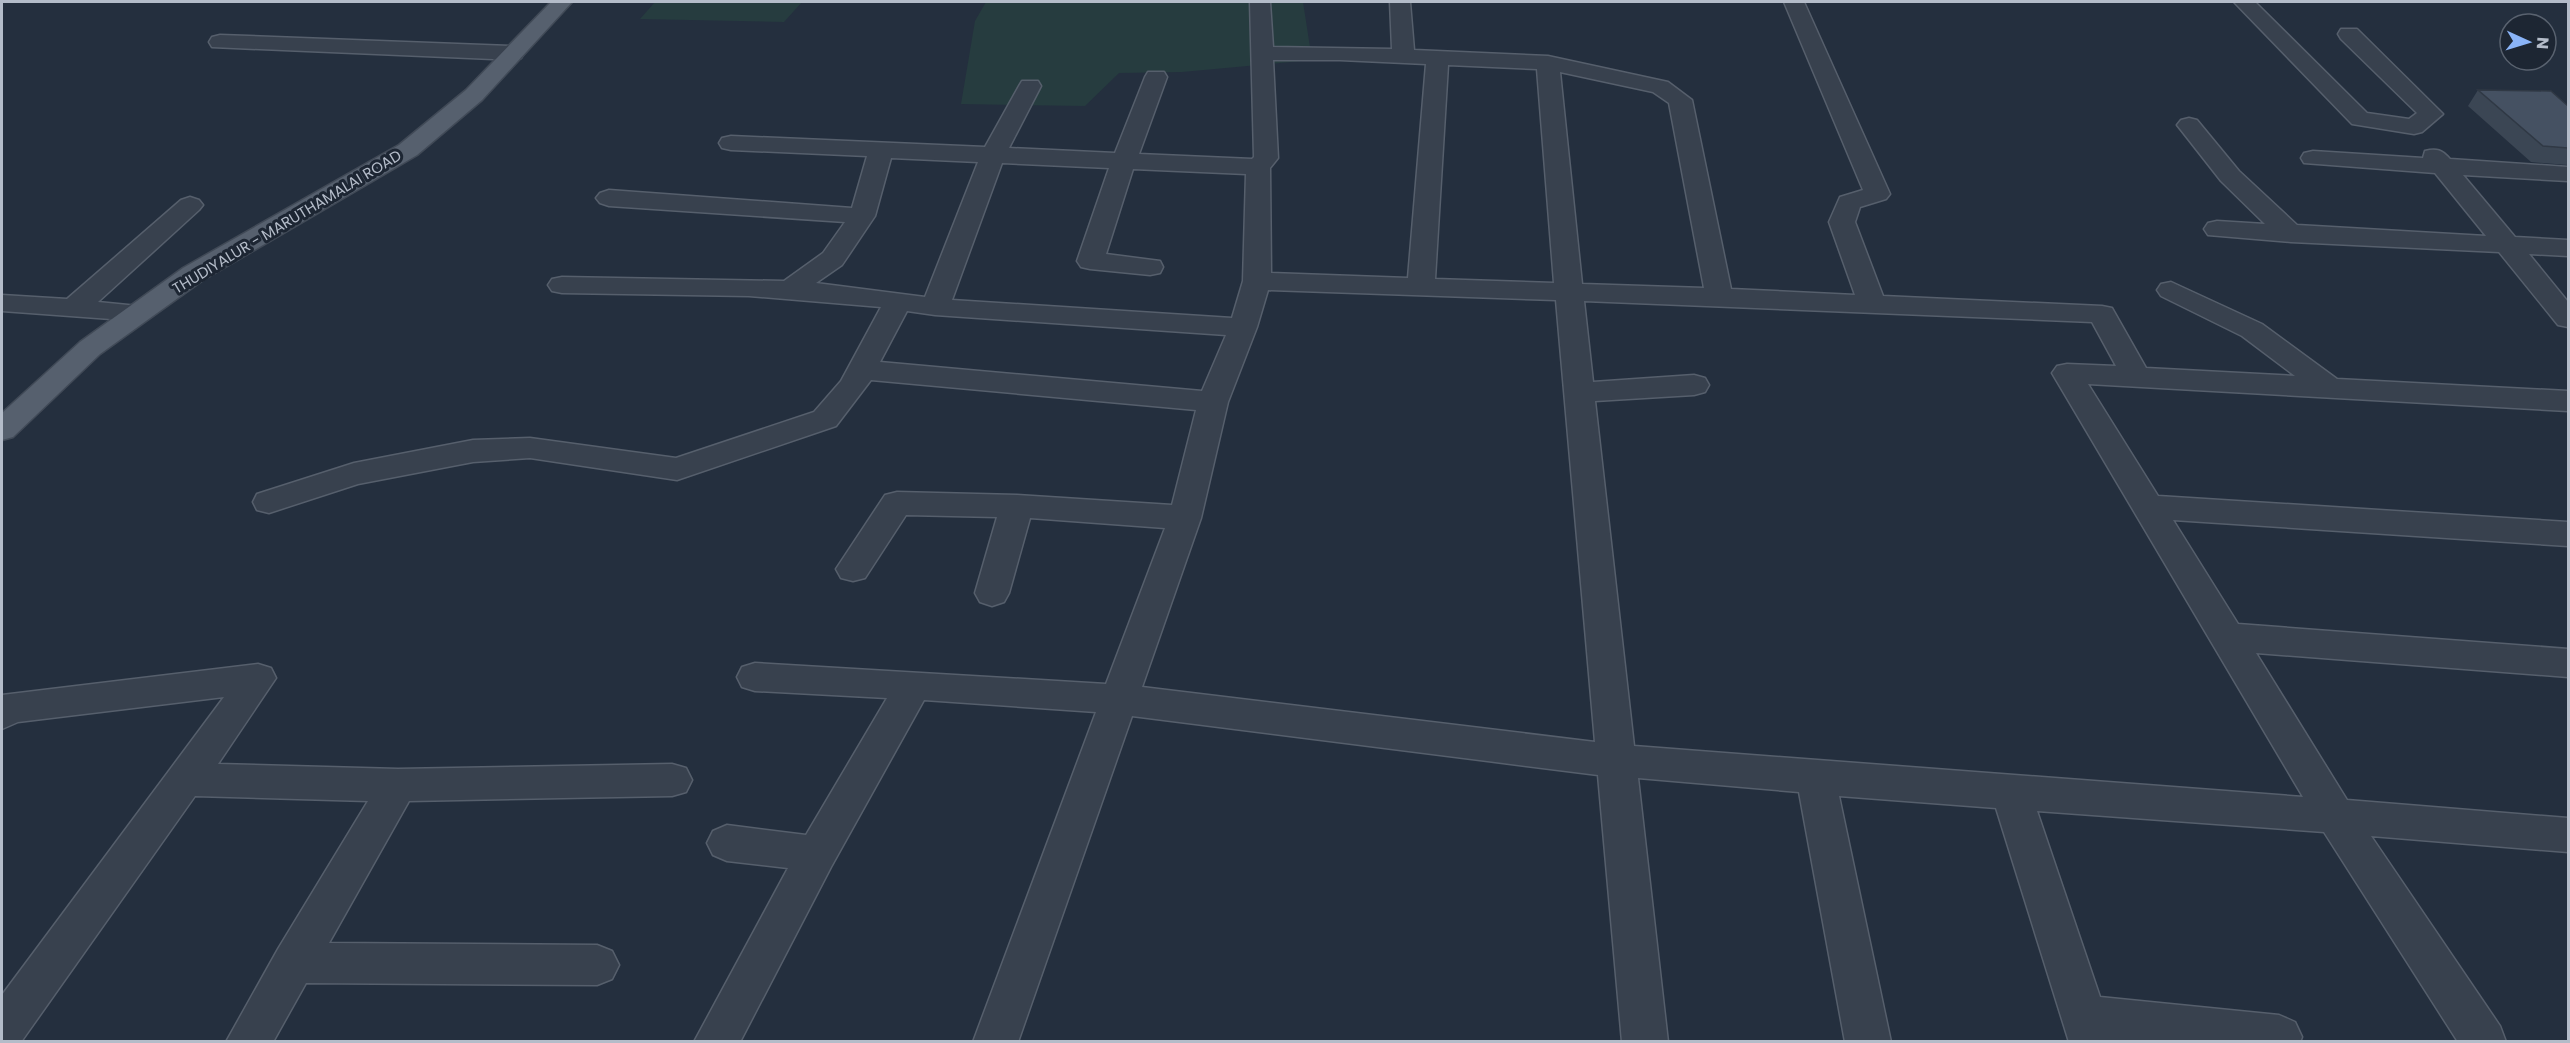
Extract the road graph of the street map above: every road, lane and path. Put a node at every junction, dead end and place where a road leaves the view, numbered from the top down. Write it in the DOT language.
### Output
graph roads {
  1 [pos="562,2"];
  2 [pos="1260,2"];
  3 [pos="1400,2"];
  4 [pos="1794,2"];
  5 [pos="2244,2"];
  6 [pos="2349,34"];
  7 [pos="219,42"];
  8 [pos="513,53"];
  9 [pos="1264,54"];
  10 [pos="1403,56"];
  11 [pos="1437,58"];
  12 [pos="1548,63"];
  13 [pos="1156,76"];
  14 [pos="1030,86"];
  15 [pos="2189,125"];
  16 [pos="2414,127"];
  17 [pos="731,143"];
  18 [pos="881,151"];
  19 [pos="993,155"];
  20 [pos="2313,158"];
  21 [pos="1123,163"];
  22 [pos="2442,166"];
  23 [pos="1258,167"];
  24 [pos="2568,174"];
  25 [pos="609,198"];
  26 [pos="190,205"];
  27 [pos="862,216"];
  28 [pos="2217,230"];
  29 [pos="2291,234"];
  30 [pos="2507,246"];
  31 [pos="2568,248"];
  32 [pos="1150,267"];
  33 [pos="1257,281"];
  34 [pos="562,285"];
  35 [pos="792,288"];
  36 [pos="1421,288"];
  37 [pos="2171,290"];
  38 [pos="1569,293"];
  39 [pos="1719,297"];
  40 [pos="898,300"];
  41 [pos="2,303"];
  42 [pos="1874,305"];
  43 [pos="935,307"];
  44 [pos="74,309"];
  45 [pos="138,313"];
  46 [pos="2567,317"];
  47 [pos="1243,327"];
  48 [pos="862,369"];
  49 [pos="2136,377"];
  50 [pos="1694,385"];
  51 [pos="2329,387"];
  52 [pos="1579,392"];
  53 [pos="2568,401"];
  54 [pos="1214,402"];
  55 [pos="2,430"];
  56 [pos="269,502"];
  57 [pos="1017,506"];
  58 [pos="2148,507"];
  59 [pos="1185,518"];
  60 [pos="2568,534"];
  61 [pos="853,569"];
  62 [pos="992,592"];
  63 [pos="2226,637"];
  64 [pos="2568,663"];
  65 [pos="755,677"];
  66 [pos="914,685"];
  67 [pos="1121,700"];
  68 [pos="2,714"];
  69 [pos="1617,760"];
  70 [pos="1815,775"];
  71 [pos="184,779"];
  72 [pos="672,780"];
  73 [pos="398,784"];
  74 [pos="2011,793"];
  75 [pos="2334,814"];
  76 [pos="2568,834"];
  77 [pos="727,843"];
  78 [pos="817,854"];
  79 [pos="293,963"];
  80 [pos="597,965"];
  81 [pos="2088,1029"];
  82 [pos="2,1031"];
  83 [pos="2279,1037"];
  84 [pos="248,1041"];
  85 [pos="716,1041"];
  86 [pos="995,1041"];
  87 [pos="1645,1041"];
  88 [pos="1868,1041"];
  89 [pos="2484,1041"];
  1 -- 8 [label="main road, THUDIYALUR - MARUTHAMALAI ROAD"];
  2 -- 9 [label="street"];
  3 -- 10 [label="street"];
  4 -- 42 [label="street"];
  5 -- 16 [label="street"];
  6 -- 16 [label="street"];
  7 -- 8 [label="street"];
  8 -- 45 [label="main road, THUDIYALUR - MARUTHAMALAI ROAD"];
  9 -- 10 [label="street"];
  9 -- 23 [label="street"];
  10 -- 11 [label="street"];
  11 -- 12 [label="street"];
  11 -- 36 [label="street"];
  12 -- 38 [label="street"];
  12 -- 39 [label="street"];
  13 -- 21 [label="street"];
  14 -- 19 [label="street"];
  15 -- 29 [label="street"];
  16 -- 22 [label="street"];
  17 -- 18 [label="street"];
  18 -- 19 [label="street"];
  18 -- 27 [label="street"];
  19 -- 21 [label="street"];
  19 -- 43 [label="street"];
  20 -- 22 [label="street"];
  21 -- 23 [label="street"];
  21 -- 32 [label="street"];
  22 -- 24 [label="street"];
  22 -- 30 [label="street"];
  23 -- 33 [label="street"];
  25 -- 27 [label="street"];
  26 -- 44 [label="street"];
  27 -- 35 [label="street"];
  28 -- 29 [label="street"];
  29 -- 30 [label="street"];
  30 -- 31 [label="street"];
  30 -- 46 [label="street"];
  33 -- 36 [label="street"];
  33 -- 47 [label="street"];
  34 -- 35 [label="street"];
  35 -- 40 [label="street"];
  36 -- 38 [label="street"];
  37 -- 51 [label="street"];
  38 -- 39 [label="street"];
  38 -- 52 [label="street"];
  39 -- 42 [label="street"];
  40 -- 43 [label="street"];
  40 -- 48 [label="street"];
  41 -- 44 [label="street"];
  42 -- 49 [label="street"];
  43 -- 47 [label="street"];
  44 -- 45 [label="street"];
  45 -- 55 [label="main road, THUDIYALUR - MARUTHAMALAI ROAD"];
  47 -- 54 [label="street"];
  48 -- 54 [label="street"];
  48 -- 56 [label="street"];
  49 -- 51 [label="street"];
  49 -- 58 [label="street"];
  50 -- 52 [label="street"];
  51 -- 53 [label="street"];
  52 -- 69 [label="street"];
  54 -- 59 [label="street"];
  57 -- 59 [label="street"];
  57 -- 61 [label="street"];
  57 -- 62 [label="street"];
  58 -- 60 [label="street"];
  58 -- 63 [label="street"];
  59 -- 67 [label="street"];
  63 -- 64 [label="street"];
  63 -- 75 [label="street"];
  65 -- 66 [label="street"];
  66 -- 67 [label="street"];
  66 -- 78 [label="street"];
  67 -- 69 [label="street"];
  67 -- 86 [label="street"];
  68 -- 71 [label="street"];
  69 -- 70 [label="street"];
  69 -- 87 [label="street"];
  70 -- 74 [label="street"];
  70 -- 88 [label="street"];
  71 -- 73 [label="street"];
  71 -- 82 [label="street"];
  72 -- 73 [label="street"];
  73 -- 79 [label="street"];
  74 -- 75 [label="street"];
  74 -- 81 [label="street"];
  75 -- 76 [label="street"];
  75 -- 89 [label="street"];
  77 -- 78 [label="street"];
  78 -- 85 [label="street"];
  79 -- 80 [label="street"];
  79 -- 84 [label="street"];
  81 -- 83 [label="street"];
}
